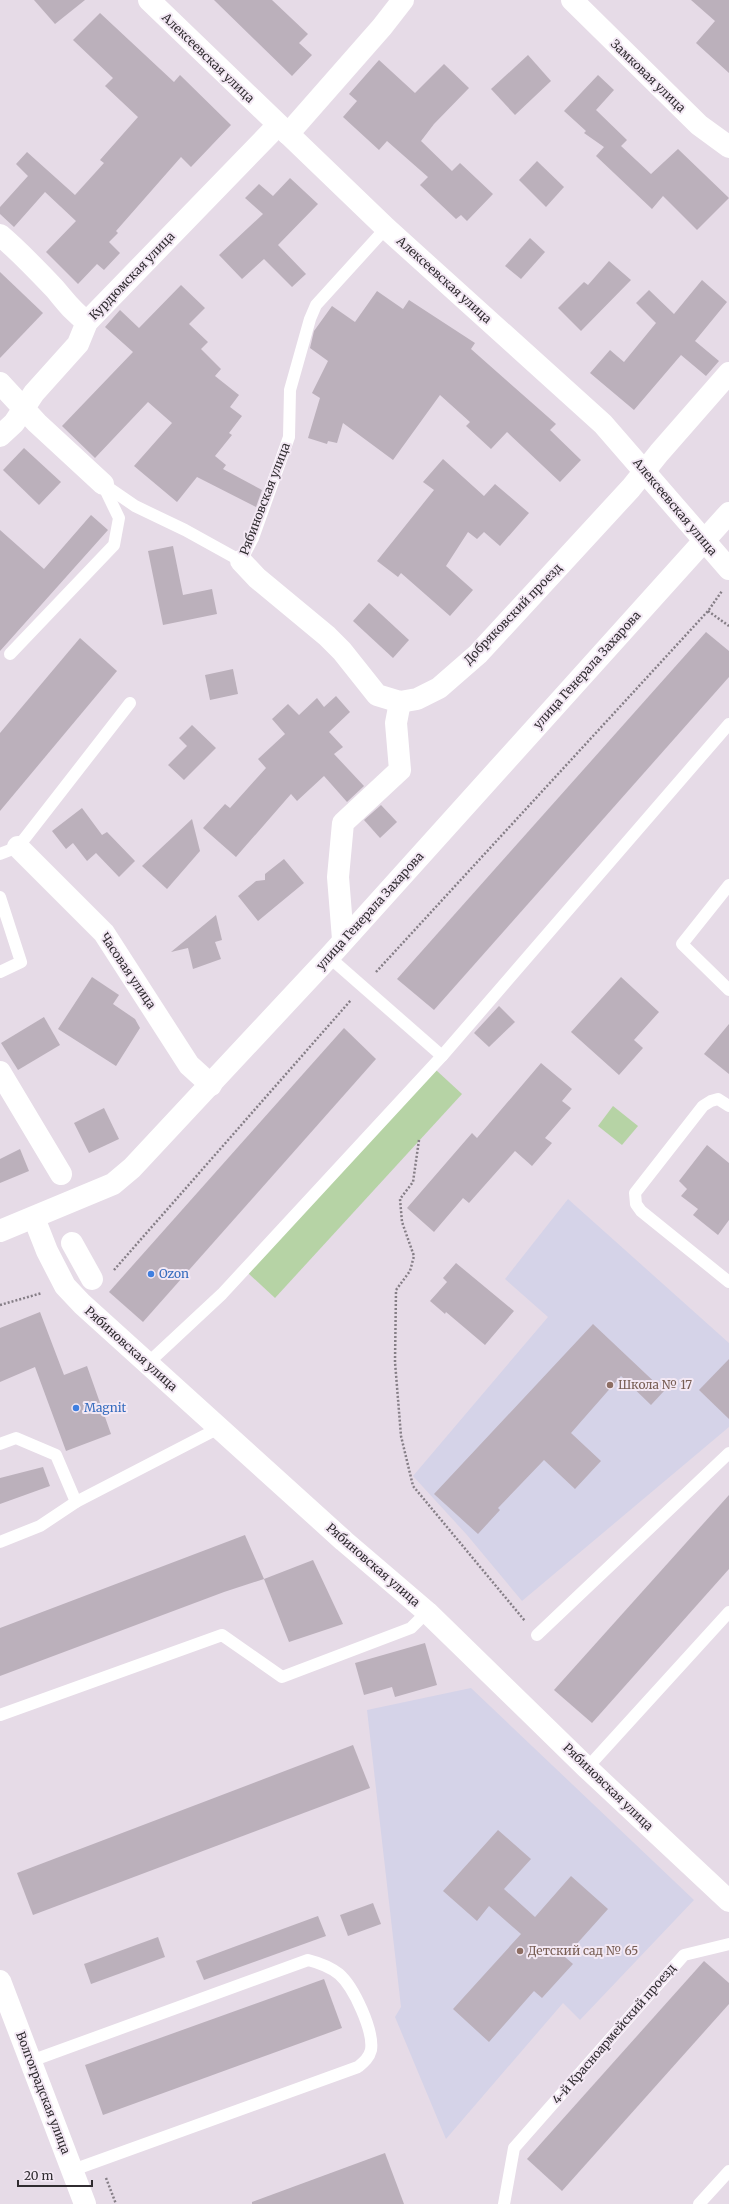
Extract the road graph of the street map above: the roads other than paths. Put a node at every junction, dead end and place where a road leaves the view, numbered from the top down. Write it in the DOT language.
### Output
graph roads {
  1 [pos="149,0"];
  2 [pos="403,0"];
  3 [pos="572,0"];
  4 [pos="283,129"];
  5 [pos="729,147"];
  6 [pos="386,228"];
  7 [pos="0,235"];
  8 [pos="87,322"];
  9 [pos="729,373"];
  10 [pos="0,383"];
  11 [pos="24,408"];
  12 [pos="0,436"];
  13 [pos="645,471"];
  14 [pos="103,484"];
  15 [pos="729,513"];
  16 [pos="704,542"];
  17 [pos="241,561"];
  18 [pos="727,579"];
  19 [pos="10,654"];
  20 [pos="400,702"];
  21 [pos="130,703"];
  22 [pos="729,724"];
  23 [pos="9,850"];
  24 [pos="729,885"];
  25 [pos="0,897"];
  26 [pos="343,939"];
  27 [pos="329,957"];
  28 [pos="0,972"];
  29 [pos="729,990"];
  30 [pos="442,1056"];
  31 [pos="0,1072"];
  32 [pos="211,1085"];
  33 [pos="729,1106"];
  34 [pos="61,1174"];
  35 [pos="34,1218"];
  36 [pos="0,1231"];
  37 [pos="72,1243"];
  38 [pos="92,1279"];
  39 [pos="729,1282"];
  40 [pos="148,1364"];
  41 [pos="219,1428"];
  42 [pos="0,1444"];
  43 [pos="729,1453"];
  44 [pos="76,1502"];
  45 [pos="0,1542"];
  46 [pos="427,1612"];
  47 [pos="729,1612"];
  48 [pos="536,1635"];
  49 [pos="0,1715"];
  50 [pos="587,1768"];
  51 [pos="729,1901"];
  52 [pos="729,1944"];
  53 [pos="0,1981"];
  54 [pos="31,2061"];
  55 [pos="73,2170"];
  56 [pos="729,2171"];
  57 [pos="85,2204"];
  58 [pos="504,2204"];
  59 [pos="699,2204"];
  1 -- 4 [label="street, Алексеевская улица"];
  2 -- 4 [label="street, Курдюмская улица"];
  3 -- 5 [label="street, Замковая улица"];
  4 -- 6 [label="street, Алексеевская улица"];
  4 -- 8 [label="street, Курдюмская улица"];
  6 -- 13 [label="street, Алексеевская улица"];
  6 -- 17 [label="lane, Рябиновская улица"];
  7 -- 8 [label="street"];
  8 -- 11 [label="street, Курдюмская улица"];
  9 -- 13 [label="street"];
  10 -- 11 [label="street"];
  11 -- 12 [label="street, Курдюмская улица"];
  11 -- 14 [label="street"];
  13 -- 16 [label="street, Алексеевская улица"];
  13 -- 20 [label="street, Добряковский проезд"];
  14 -- 17 [label="lane"];
  14 -- 19 [label="lane"];
  15 -- 16 [label="street, улица Генерала Захарова"];
  16 -- 18 [label="street, Алексеевская улица"];
  16 -- 26 [label="street, улица Генерала Захарова"];
  17 -- 20 [label="street, Рябиновская улица"];
  20 -- 26 [label="street"];
  21 -- 23 [label="lane"];
  22 -- 30 [label="lane"];
  23 -- 32 [label="street, Часовая улица"];
  24 -- 29 [label="lane"];
  25 -- 28 [label="lane"];
  26 -- 27 [label="street, улица Генерала Захарова"];
  27 -- 30 [label="lane"];
  27 -- 32 [label="street, улица Генерала Захарова"];
  30 -- 40 [label="lane"];
  31 -- 34 [label="street"];
  32 -- 35 [label="street, улица Генерала Захарова"];
  33 -- 39 [label="lane"];
  35 -- 36 [label="street, улица Генерала Захарова"];
  35 -- 40 [label="street, Рябиновская улица"];
  37 -- 38 [label="street"];
  40 -- 41 [label="street, Рябиновская улица"];
  41 -- 44 [label="lane"];
  41 -- 46 [label="street, Рябиновская улица"];
  42 -- 44 [label="lane"];
  43 -- 48 [label="lane"];
  44 -- 45 [label="lane"];
  46 -- 49 [label="lane"];
  46 -- 50 [label="street, Рябиновская улица"];
  47 -- 50 [label="lane"];
  50 -- 51 [label="street, Рябиновская улица"];
  52 -- 58 [label="lane, 4-й Красноармейский проезд"];
  53 -- 54 [label="street, Волгоградская улица"];
  54 -- 55 [label="street, Волгоградская улица"];
  54 -- 55 [label="lane"];
  55 -- 57 [label="street, Волгоградская улица"];
  56 -- 59 [label="lane"];
}
